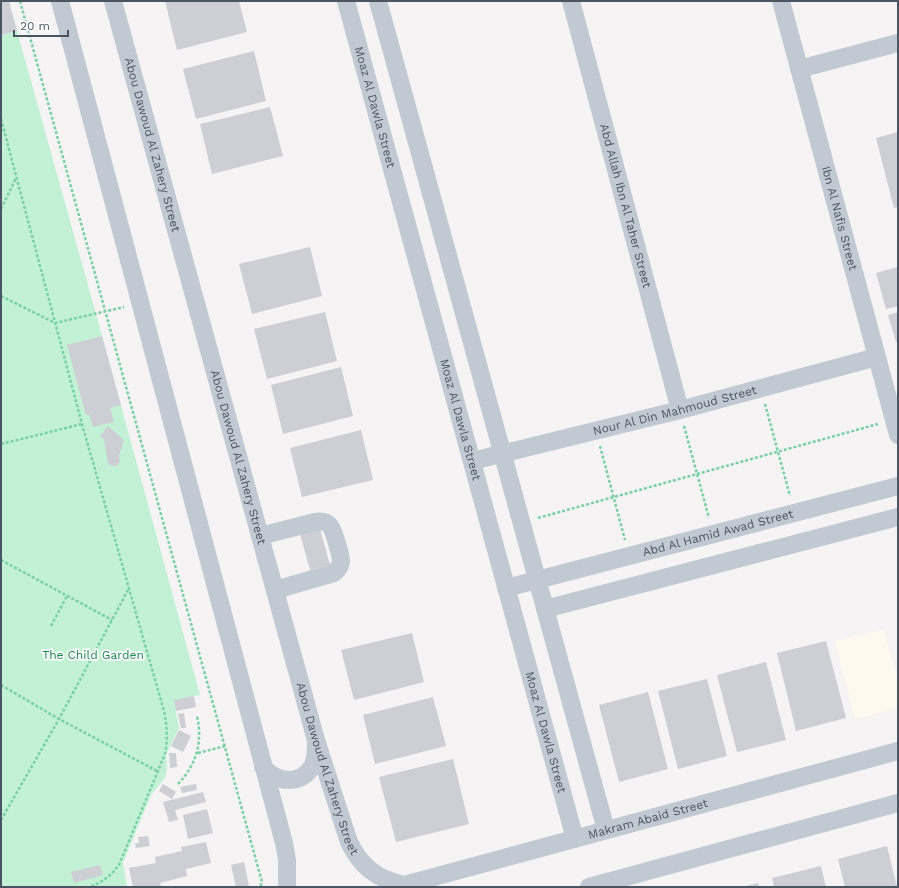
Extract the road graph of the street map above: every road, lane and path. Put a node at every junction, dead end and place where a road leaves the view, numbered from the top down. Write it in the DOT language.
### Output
graph roads {
  1 [pos="20,1"];
  2 [pos="60,1"];
  3 [pos="113,1"];
  4 [pos="346,1"];
  5 [pos="378,1"];
  6 [pos="572,1"];
  7 [pos="781,1"];
  8 [pos="898,43"];
  9 [pos="799,69"];
  10 [pos="1,119"];
  11 [pos="16,178"];
  12 [pos="1,209"];
  13 [pos="1,296"];
  14 [pos="140,303"];
  15 [pos="105,311"];
  16 [pos="55,323"];
  17 [pos="877,357"];
  18 [pos="761,388"];
  19 [pos="680,410"];
  20 [pos="82,424"];
  21 [pos="896,427"];
  22 [pos="596,430"];
  23 [pos="1,444"];
  24 [pos="778,451"];
  25 [pos="502,453"];
  26 [pos="472,461"];
  27 [pos="697,474"];
  28 [pos="898,486"];
  29 [pos="614,497"];
  30 [pos="794,513"];
  31 [pos="898,517"];
  32 [pos="521,522"];
  33 [pos="713,534"];
  34 [pos="260,536"];
  35 [pos="630,556"];
  36 [pos="1,560"];
  37 [pos="537,579"];
  38 [pos="506,588"];
  39 [pos="128,590"];
  40 [pos="275,590"];
  41 [pos="67,596"];
  42 [pos="545,609"];
  43 [pos="112,620"];
  44 [pos="51,626"];
  45 [pos="1,685"];
  46 [pos="197,716"];
  47 [pos="59,718"];
  48 [pos="316,740"];
  49 [pos="224,746"];
  50 [pos="898,750"];
  51 [pos="197,753"];
  52 [pos="263,767"];
  53 [pos="159,772"];
  54 [pos="178,784"];
  55 [pos="898,803"];
  56 [pos="1,820"];
  57 [pos="606,830"];
  58 [pos="575,839"];
  59 [pos="400,886"];
  60 [pos="90,887"];
  61 [pos="260,887"];
  62 [pos="287,887"];
  63 [pos="589,887"];
  1 -- 15 [label="path"];
  2 -- 14 [label="street"];
  3 -- 34 [label="street, Abou Dawoud Al Zahery Street"];
  4 -- 26 [label="street, Moaz Al Dawla Street"];
  5 -- 25 [label="street"];
  6 -- 19 [label="street, Abd Allah Ibn Al Taher Street"];
  7 -- 9 [label="street, Ibn Al Nafis Street"];
  8 -- 9 [label="street"];
  9 -- 17 [label="street, Ibn Al Nafis Street"];
  10 -- 11 [label="path"];
  11 -- 12 [label="path"];
  11 -- 16 [label="path"];
  13 -- 16 [label="path"];
  14 -- 15 [label="path"];
  14 -- 52 [label="street"];
  15 -- 16 [label="path"];
  15 -- 49 [label="path"];
  16 -- 20 [label="path"];
  17 -- 18 [label="street, Nour Al Din Mahmoud Street"];
  17 -- 21 [label="street, Ibn Al Nafis Street"];
  18 -- 19 [label="street, Nour Al Din Mahmoud Street"];
  18 -- 24 [label="path"];
  19 -- 22 [label="street, Nour Al Din Mahmoud Street"];
  19 -- 27 [label="path"];
  20 -- 23 [label="path"];
  20 -- 39 [label="path"];
  21 -- 24 [label="path"];
  22 -- 25 [label="street, Nour Al Din Mahmoud Street"];
  22 -- 29 [label="path"];
  24 -- 27 [label="path"];
  24 -- 30 [label="path"];
  25 -- 26 [label="street, Nour Al Din Mahmoud Street"];
  25 -- 32 [label="street"];
  26 -- 38 [label="street, Moaz Al Dawla Street"];
  27 -- 29 [label="path"];
  27 -- 33 [label="path"];
  28 -- 30 [label="street, Abd Al Hamid Awad Street"];
  29 -- 32 [label="path"];
  29 -- 35 [label="path"];
  30 -- 33 [label="street, Abd Al Hamid Awad Street"];
  31 -- 42 [label="street"];
  32 -- 37 [label="street"];
  33 -- 35 [label="street, Abd Al Hamid Awad Street"];
  34 -- 40 [label="street, Abou Dawoud Al Zahery Street"];
  34 -- 40 [label="street"];
  35 -- 37 [label="street, Abd Al Hamid Awad Street"];
  36 -- 41 [label="path"];
  37 -- 38 [label="street, Abd Al Hamid Awad Street"];
  37 -- 42 [label="street"];
  38 -- 58 [label="street, Moaz Al Dawla Street"];
  39 -- 43 [label="path"];
  39 -- 53 [label="path"];
  40 -- 48 [label="street, Abou Dawoud Al Zahery Street"];
  41 -- 43 [label="path"];
  41 -- 44 [label="path"];
  42 -- 57 [label="street"];
  43 -- 47 [label="path"];
  45 -- 47 [label="path"];
  46 -- 51 [label="path"];
  47 -- 53 [label="path"];
  47 -- 56 [label="path"];
  48 -- 52 [label="street"];
  48 -- 59 [label="street, Abou Dawoud Al Zahery Street"];
  49 -- 51 [label="path"];
  49 -- 61 [label="path"];
  50 -- 57 [label="street, Makram Abaid Street"];
  51 -- 54 [label="path"];
  52 -- 62 [label="street"];
  53 -- 60 [label="path"];
  55 -- 63 [label="street"];
  57 -- 58 [label="street, Makram Abaid Street"];
  58 -- 59 [label="street, Makram Abaid Street"];
}
